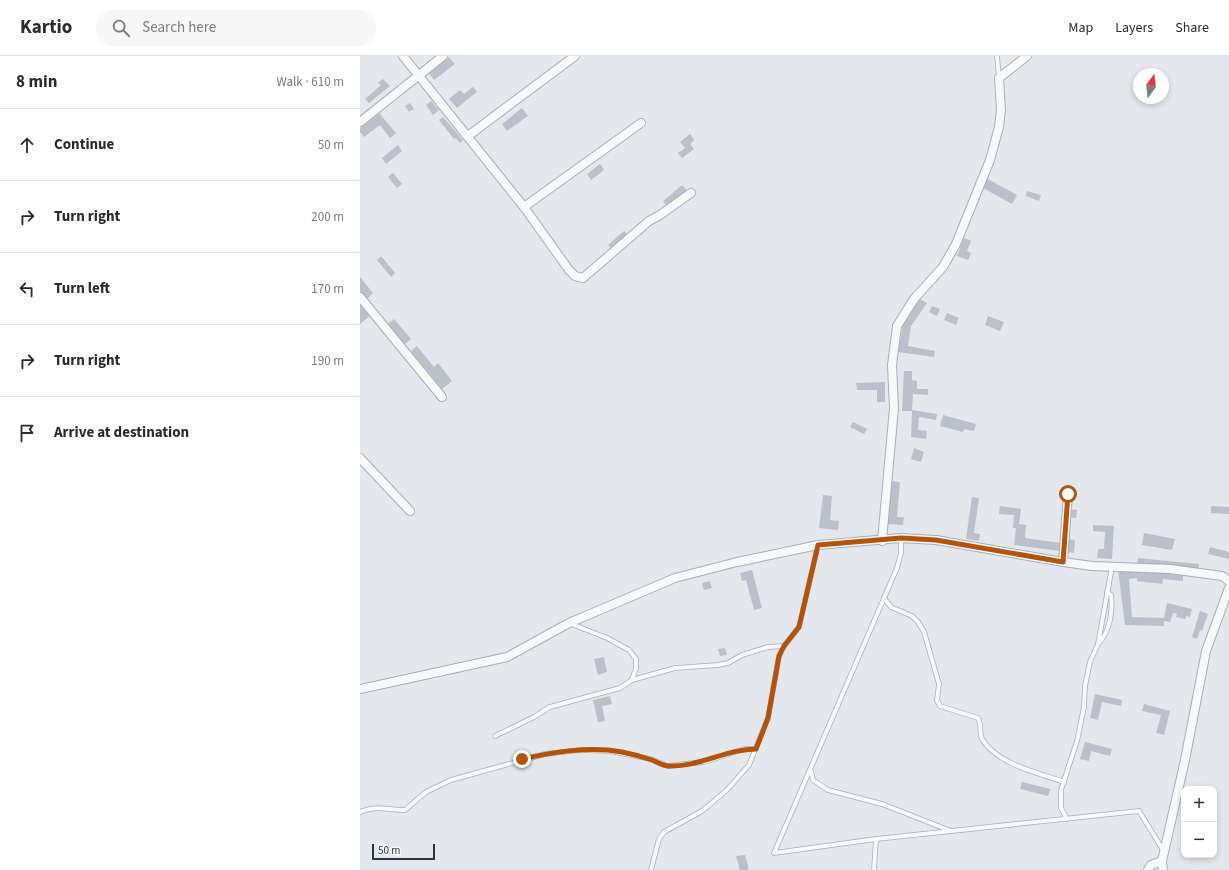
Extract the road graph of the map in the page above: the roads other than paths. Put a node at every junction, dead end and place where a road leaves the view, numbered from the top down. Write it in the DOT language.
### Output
graph roads {
  1 [pos="403,56"];
  2 [pos="442,56"];
  3 [pos="575,56"];
  4 [pos="997,56"];
  5 [pos="1027,56"];
  6 [pos="418,74"];
  7 [pos="999,78"];
  8 [pos="360,122"];
  9 [pos="641,123"];
  10 [pos="468,136"];
  11 [pos="692,193"];
  12 [pos="524,206"];
  13 [pos="360,297"];
  14 [pos="442,398"];
  15 [pos="360,458"];
  16 [pos="1068,494"];
  17 [pos="410,511"];
  18 [pos="901,538"];
  19 [pos="882,541"];
  20 [pos="818,545"];
  21 [pos="1063,562"];
  22 [pos="1112,567"];
  23 [pos="1229,581"];
  24 [pos="1229,588"];
  25 [pos="1107,592"];
  26 [pos="884,598"];
  27 [pos="569,623"];
  28 [pos="1098,644"];
  29 [pos="784,646"];
  30 [pos="632,680"];
  31 [pos="360,689"];
  32 [pos="495,736"];
  33 [pos="756,749"];
  34 [pos="811,770"];
  35 [pos="1064,782"];
  36 [pos="360,812"];
  37 [pos="1068,819"];
  38 [pos="951,831"];
  39 [pos="876,839"];
  40 [pos="1164,852"];
  41 [pos="1162,861"];
  42 [pos="651,870"];
  43 [pos="874,870"];
  44 [pos="1148,870"];
  45 [pos="1163,870"];
  1 -- 6 [label="street"];
  2 -- 6 [label="street"];
  3 -- 10 [label="street"];
  4 -- 7 [label="lane"];
  5 -- 7 [label="street"];
  6 -- 8 [label="street"];
  6 -- 10 [label="street"];
  7 -- 19 [label="street"];
  9 -- 12 [label="street"];
  10 -- 12 [label="street"];
  11 -- 12 [label="street"];
  13 -- 14 [label="street"];
  15 -- 17 [label="street"];
  16 -- 21 [label="street"];
  18 -- 19 [label="street"];
  18 -- 21 [label="street"];
  18 -- 26 [label="lane"];
  19 -- 20 [label="street"];
  20 -- 27 [label="street"];
  20 -- 29 [label="lane"];
  21 -- 22 [label="street"];
  22 -- 23 [label="street"];
  22 -- 25 [label="lane"];
  24 -- 40 [label="street"];
  25 -- 28 [label="lane"];
  25 -- 28 [label="lane"];
  26 -- 34 [label="lane"];
  26 -- 35 [label="lane"];
  27 -- 30 [label="lane"];
  27 -- 31 [label="street"];
  28 -- 35 [label="lane"];
  29 -- 30 [label="lane"];
  29 -- 33 [label="lane"];
  30 -- 32 [label="lane"];
  33 -- 36 [label="lane"];
  33 -- 42 [label="lane"];
  34 -- 38 [label="lane"];
  34 -- 39 [label="lane"];
  35 -- 37 [label="lane"];
  37 -- 38 [label="lane"];
  37 -- 40 [label="lane"];
  38 -- 39 [label="lane"];
  39 -- 43 [label="lane"];
  40 -- 41 [label="street"];
  41 -- 44 [label="street"];
  41 -- 45 [label="street"];
}
